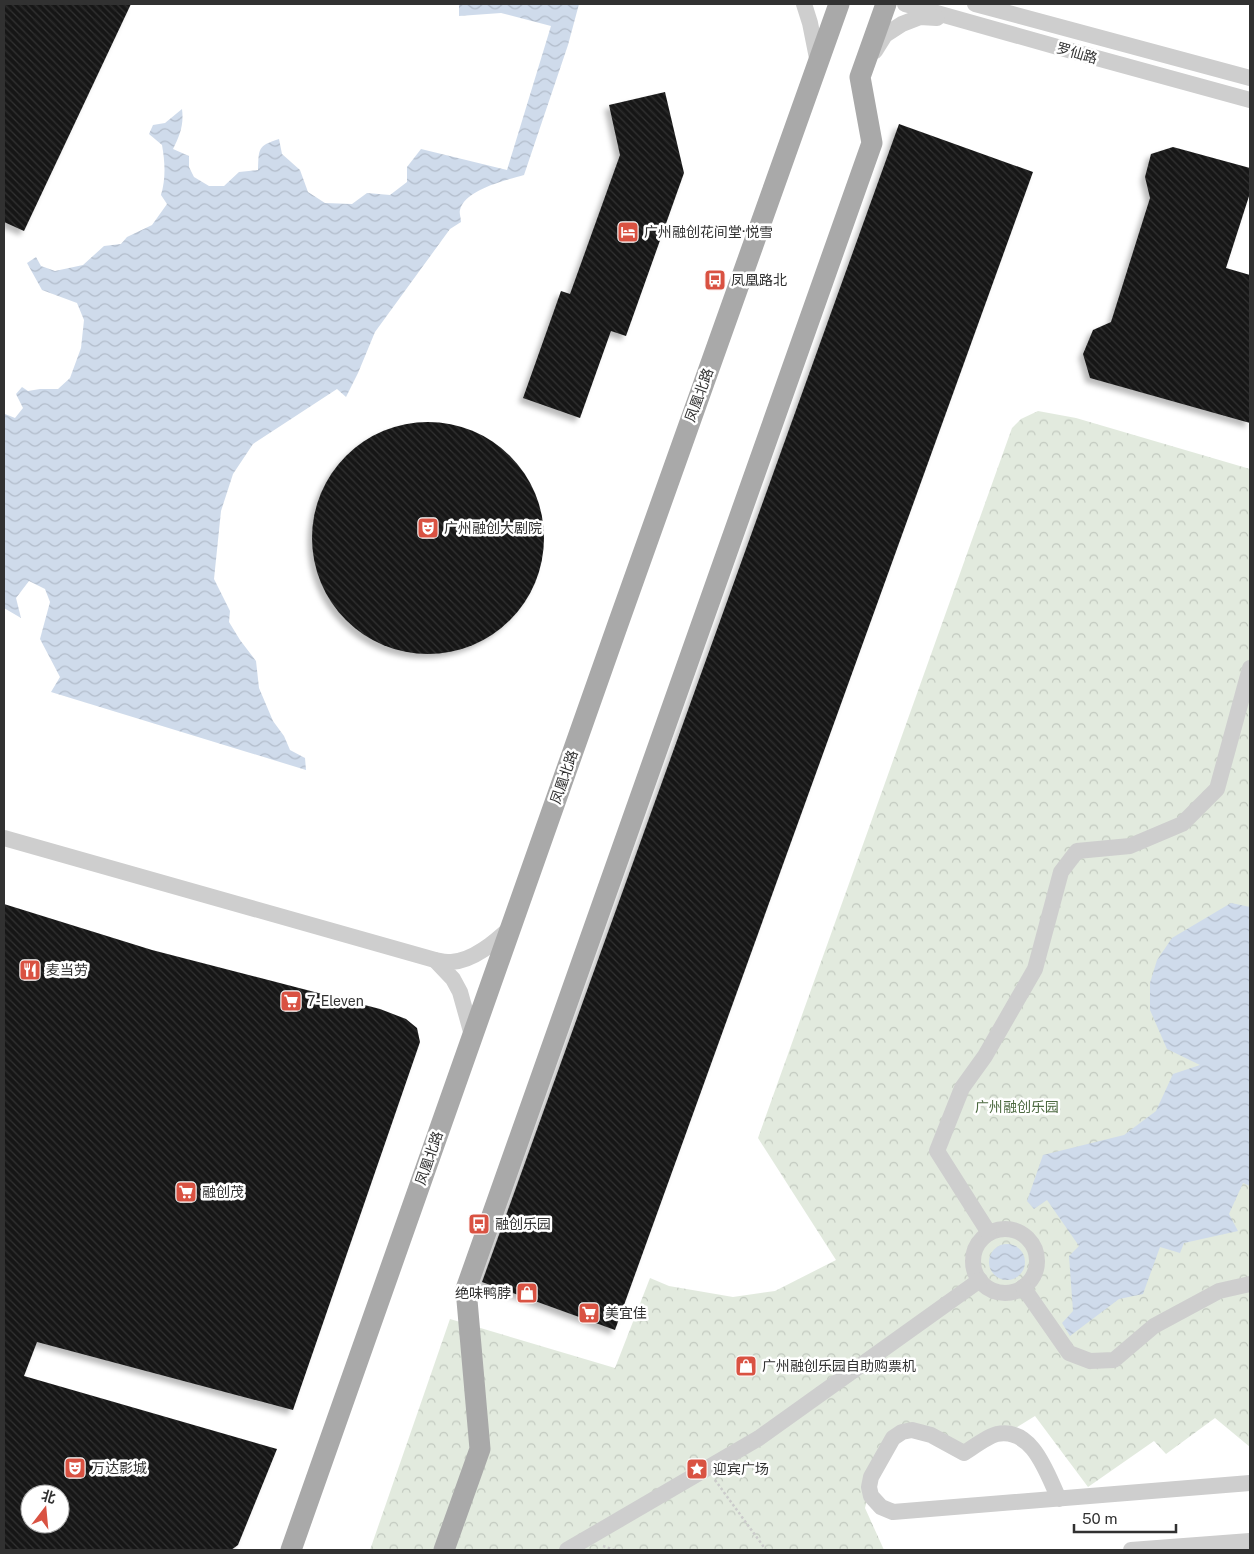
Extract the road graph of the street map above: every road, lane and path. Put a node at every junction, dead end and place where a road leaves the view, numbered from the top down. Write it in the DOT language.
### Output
graph roads {
  1 [pos="804,4"];
  2 [pos="839,4"];
  3 [pos="886,4"];
  4 [pos="905,4"];
  5 [pos="976,4"];
  6 [pos="957,19"];
  7 [pos="818,63"];
  8 [pos="860,77"];
  9 [pos="1250,78"];
  10 [pos="1250,100"];
  11 [pos="1250,668"];
  12 [pos="4,838"];
  13 [pos="511,926"];
  14 [pos="435,960"];
  15 [pos="472,1035"];
  16 [pos="989,1233"];
  17 [pos="980,1280"];
  18 [pos="1250,1284"];
  19 [pos="1023,1288"];
  20 [pos="707,1468"];
  21 [pos="1250,1483"];
  22 [pos="1059,1498"];
  23 [pos="1250,1541"];
  24 [pos="291,1550"];
  25 [pos="444,1550"];
  26 [pos="567,1550"];
  27 [pos="766,1550"];
  28 [pos="1131,1550"];
  1 -- 7 [label="street"];
  2 -- 7 [label="main road, 凤凰北路"];
  3 -- 8 [label="main road"];
  4 -- 6 [label="street, 罗仙路"];
  5 -- 9 [label="street, 罗仙路"];
  6 -- 8 [label="street"];
  6 -- 10 [label="street, 罗仙路"];
  7 -- 13 [label="main road, 凤凰北路"];
  8 -- 25 [label="main road"];
  11 -- 16 [label="street"];
  12 -- 14 [label="street"];
  13 -- 14 [label="street"];
  13 -- 15 [label="main road, 凤凰北路"];
  14 -- 15 [label="street"];
  15 -- 24 [label="main road, 凤凰北路"];
  16 -- 17 [label="street"];
  16 -- 19 [label="street"];
  17 -- 19 [label="street"];
  17 -- 20 [label="street"];
  18 -- 19 [label="street"];
  20 -- 26 [label="street"];
  20 -- 27 [label="path"];
  21 -- 22 [label="street"];
  22 -- 22 [label="street"];
  23 -- 28 [label="street"];
}
